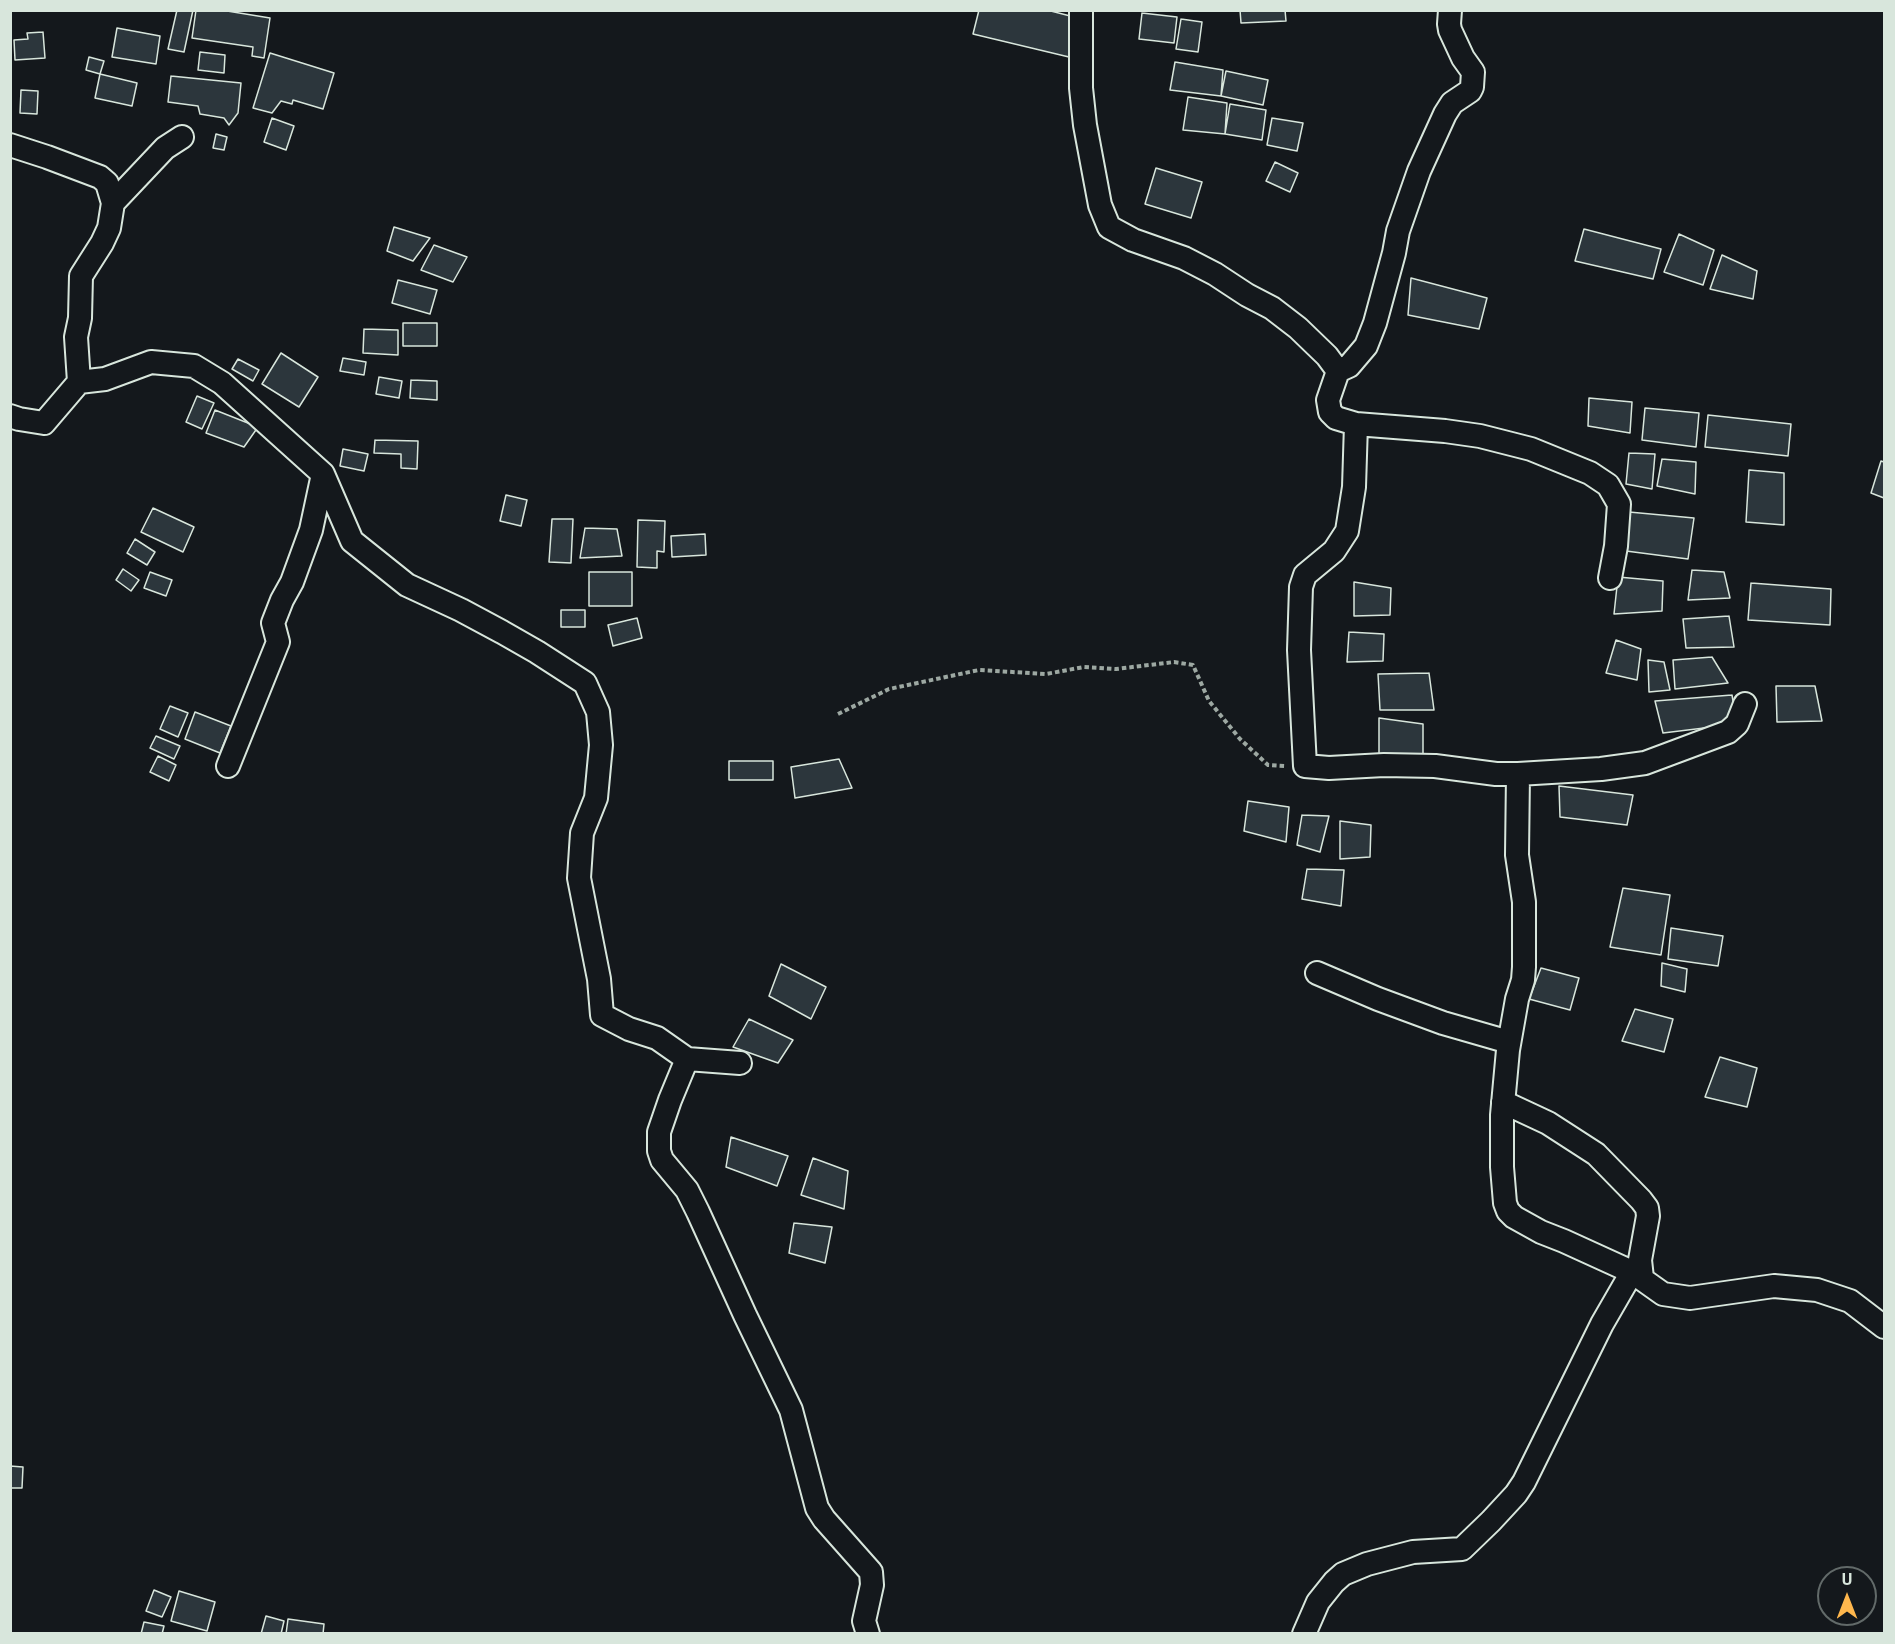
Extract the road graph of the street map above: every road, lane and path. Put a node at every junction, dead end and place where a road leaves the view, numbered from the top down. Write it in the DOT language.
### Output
graph roads {
  1 [pos="1081,10"];
  2 [pos="1450,10"];
  3 [pos="182,137"];
  4 [pos="10,146"];
  5 [pos="113,203"];
  6 [pos="1338,371"];
  7 [pos="79,382"];
  8 [pos="10,416"];
  9 [pos="1356,424"];
  10 [pos="323,474"];
  11 [pos="1610,579"];
  12 [pos="1745,704"];
  13 [pos="838,714"];
  14 [pos="228,766"];
  15 [pos="1305,766"];
  16 [pos="1518,774"];
  17 [pos="1317,973"];
  18 [pos="1509,1042"];
  19 [pos="687,1059"];
  20 [pos="740,1063"];
  21 [pos="1503,1102"];
  22 [pos="1637,1275"];
  23 [pos="1884,1327"];
  24 [pos="868,1634"];
  25 [pos="1304,1634"];
  1 -- 6 [label="street"];
  2 -- 6 [label="street"];
  3 -- 5 [label="street"];
  4 -- 5 [label="street"];
  5 -- 7 [label="street"];
  6 -- 9 [label="street"];
  7 -- 8 [label="street"];
  7 -- 10 [label="street"];
  9 -- 11 [label="street"];
  9 -- 15 [label="street"];
  10 -- 14 [label="street"];
  10 -- 19 [label="street"];
  12 -- 16 [label="street"];
  13 -- 15 [label="path"];
  15 -- 16 [label="street"];
  16 -- 18 [label="street"];
  17 -- 18 [label="street"];
  18 -- 21 [label="street"];
  19 -- 20 [label="street"];
  19 -- 24 [label="street"];
  21 -- 22 [label="street"];
  21 -- 22 [label="street"];
  22 -- 23 [label="street"];
  22 -- 25 [label="street"];
}
